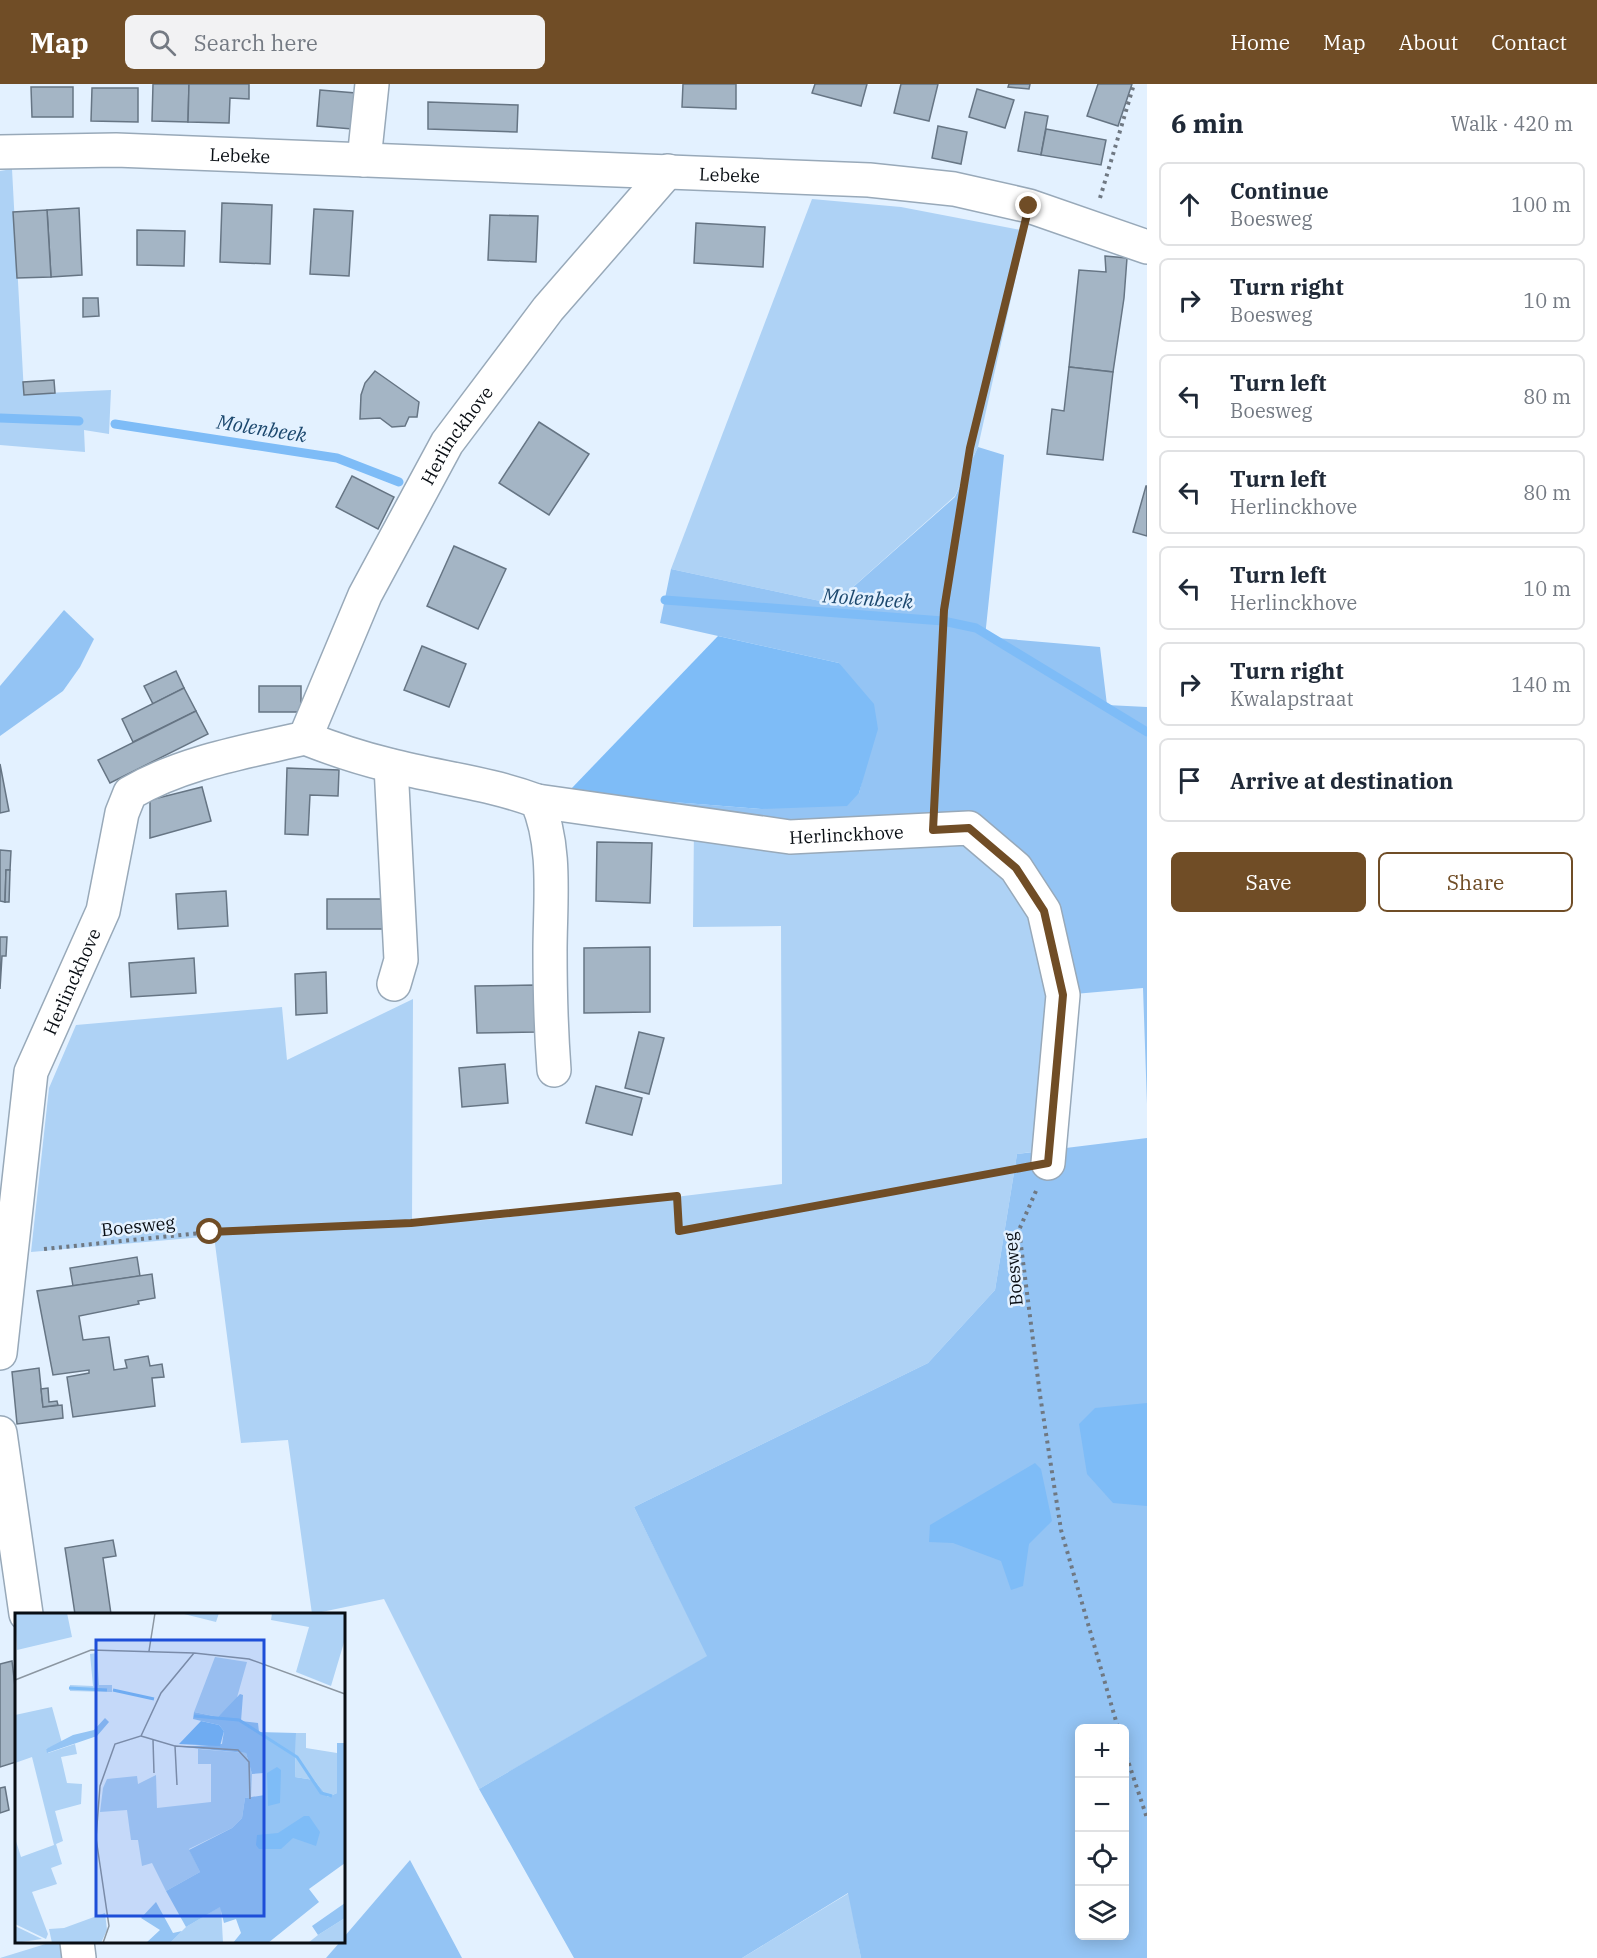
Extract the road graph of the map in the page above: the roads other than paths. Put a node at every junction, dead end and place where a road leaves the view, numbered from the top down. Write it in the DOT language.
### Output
graph roads {
  1 [pos="372,84"];
  2 [pos="0,152"];
  3 [pos="364,160"];
  4 [pos="668,171"];
  5 [pos="1147,248"];
  6 [pos="305,738"];
  7 [pos="391,766"];
  8 [pos="537,801"];
  9 [pos="394,984"];
  10 [pos="554,1070"];
  11 [pos="1048,1163"];
  12 [pos="0,1353"];
  13 [pos="0,1433"];
  14 [pos="26,1613"];
  15 [pos="77,1943"];
  16 [pos="79,1958"];
  1 -- 3 [label="street"];
  2 -- 3 [label="street, Lebeke"];
  3 -- 4 [label="street, Lebeke"];
  4 -- 5 [label="street, Lebeke"];
  4 -- 6 [label="street, Herlinckhove"];
  6 -- 7 [label="street, Herlinckhove"];
  6 -- 12 [label="street, Herlinckhove"];
  7 -- 8 [label="street, Herlinckhove"];
  7 -- 9 [label="street"];
  8 -- 10 [label="street"];
  8 -- 11 [label="street, Herlinckhove"];
  13 -- 14 [label="street"];
  15 -- 16 [label="street"];
}
